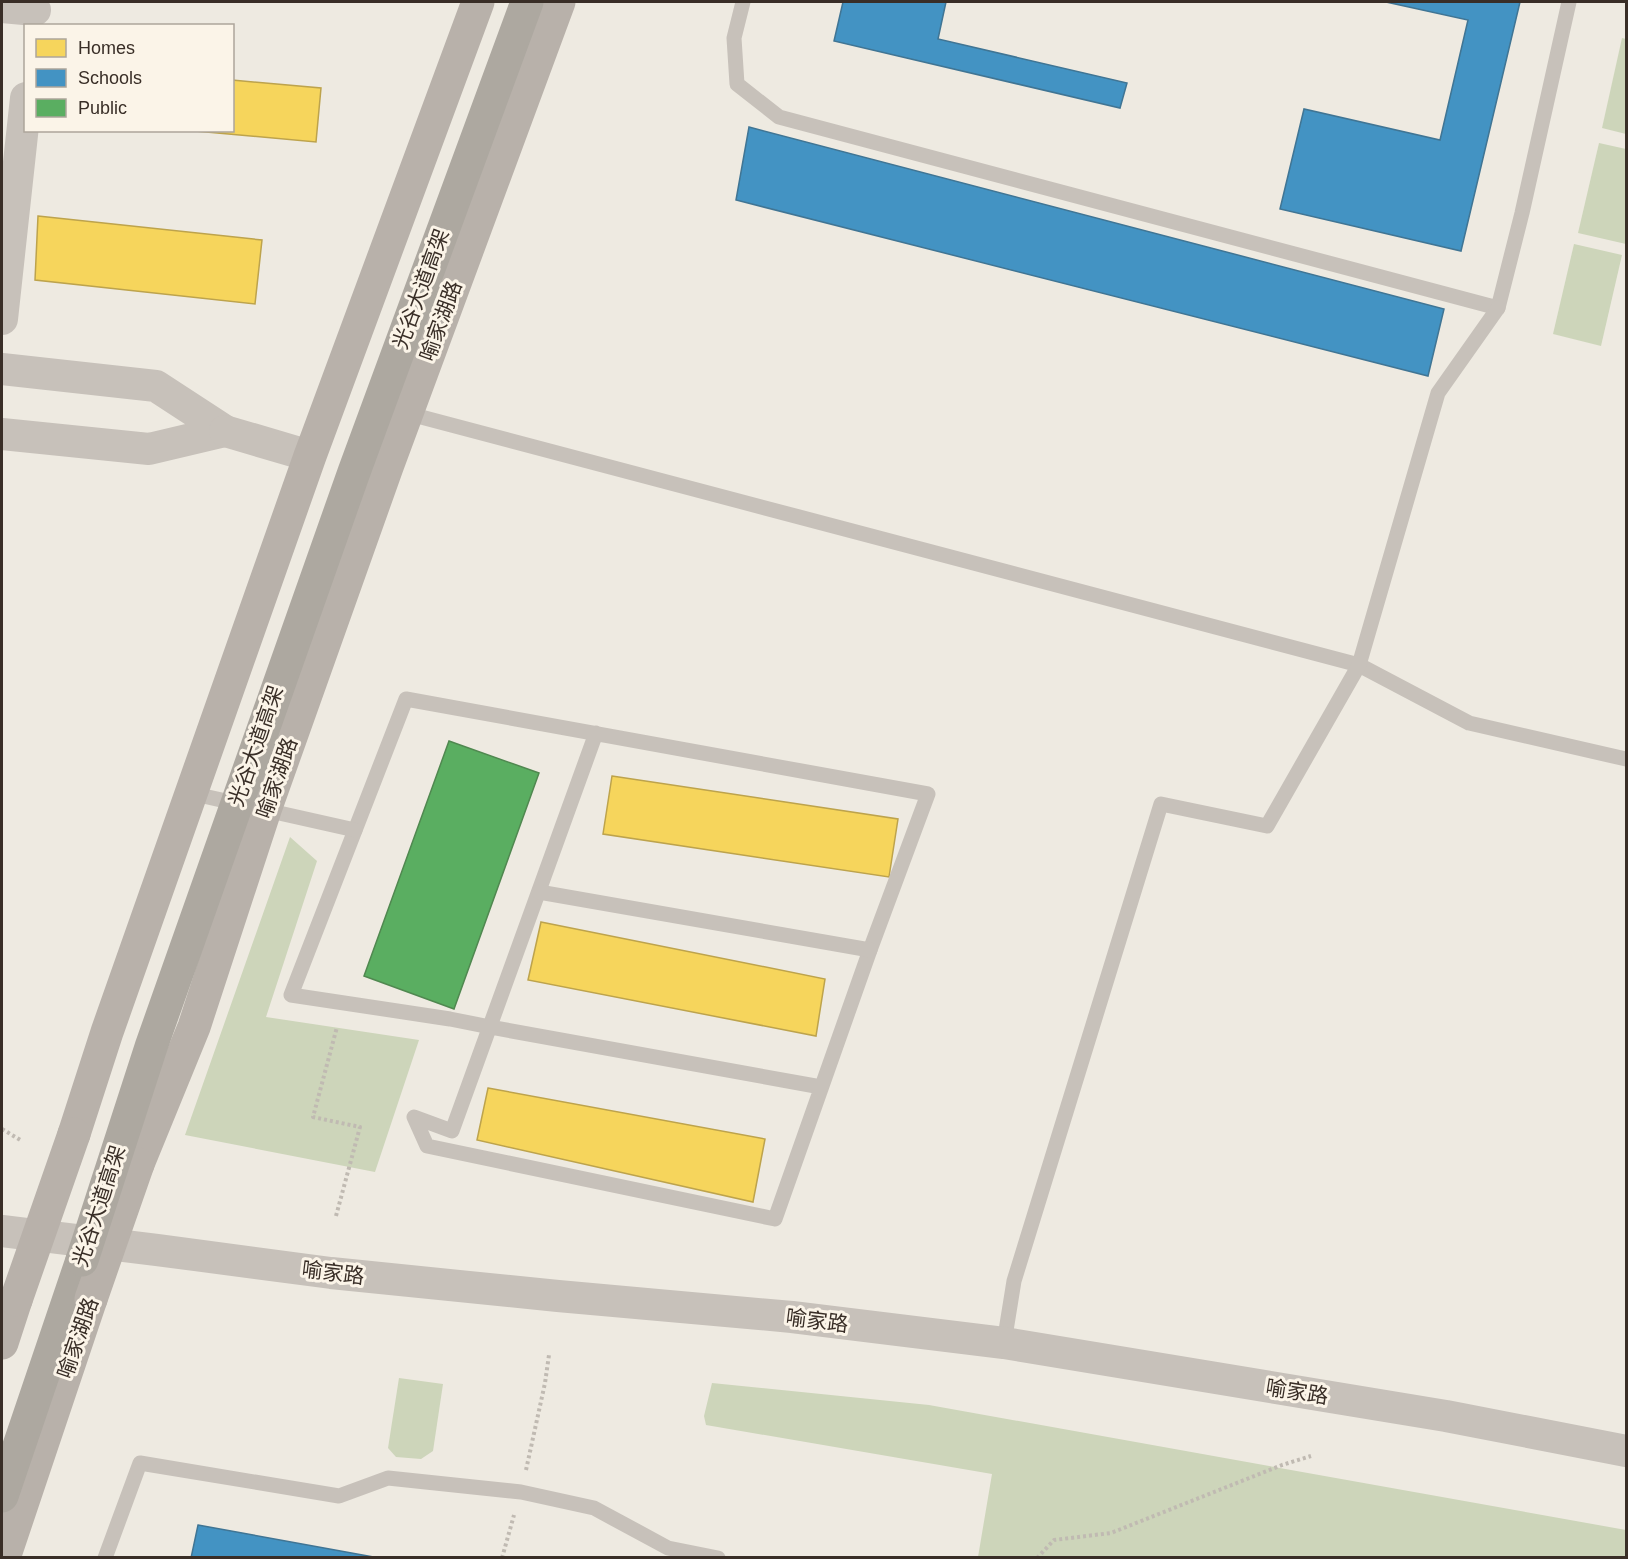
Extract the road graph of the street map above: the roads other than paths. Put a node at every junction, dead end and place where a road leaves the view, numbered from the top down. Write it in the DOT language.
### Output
graph roads {
  1 [pos="478,2"];
  2 [pos="507,2"];
  3 [pos="527,2"];
  4 [pos="558,2"];
  5 [pos="743,2"];
  6 [pos="1569,2"];
  7 [pos="2,7"];
  8 [pos="35,12"];
  9 [pos="24,111"];
  10 [pos="7,217"];
  11 [pos="1498,308"];
  12 [pos="2,319"];
  13 [pos="2,369"];
  14 [pos="406,413"];
  15 [pos="225,430"];
  16 [pos="2,434"];
  17 [pos="310,456"];
  18 [pos="1359,665"];
  19 [pos="596,734"];
  20 [pos="1626,759"];
  21 [pos="190,794"];
  22 [pos="266,810"];
  23 [pos="355,830"];
  24 [pos="539,892"];
  25 [pos="870,950"];
  26 [pos="490,1027"];
  27 [pos="821,1087"];
  28 [pos="2,1231"];
  29 [pos="38,1236"];
  30 [pos="2,1343"];
  31 [pos="1004,1343"];
  32 [pos="2,1427"];
  33 [pos="1626,1451"];
  34 [pos="2,1496"];
  35 [pos="4,1557"];
  36 [pos="105,1557"];
  37 [pos="718,1557"];
  1 -- 17 [label="main road"];
  2 -- 32 [label="highway, 光谷大道高架"];
  3 -- 34 [label="highway, 光谷大道高架, bridge"];
  4 -- 14 [label="main road, 喻家湖路"];
  5 -- 11 [label="lane"];
  6 -- 11 [label="lane"];
  7 -- 8 [label="street"];
  9 -- 10 [label="street"];
  10 -- 12 [label="street"];
  11 -- 18 [label="lane"];
  13 -- 15 [label="street"];
  14 -- 18 [label="lane"];
  14 -- 22 [label="main road, 喻家湖路"];
  15 -- 16 [label="street"];
  15 -- 17 [label="street"];
  17 -- 21 [label="main road"];
  18 -- 20 [label="lane"];
  18 -- 31 [label="lane"];
  19 -- 23 [label="lane"];
  19 -- 24 [label="lane"];
  19 -- 25 [label="lane"];
  21 -- 22 [label="lane"];
  21 -- 29 [label="main road, bridge"];
  22 -- 23 [label="lane"];
  22 -- 35 [label="main road, 喻家湖路, bridge"];
  23 -- 26 [label="lane"];
  24 -- 25 [label="lane"];
  24 -- 26 [label="lane"];
  25 -- 27 [label="lane"];
  26 -- 27 [label="lane"];
  26 -- 27 [label="lane"];
  28 -- 29 [label="street, 喻家路"];
  29 -- 30 [label="main road, bridge"];
  29 -- 31 [label="street, 喻家路"];
  31 -- 33 [label="street, 喻家路"];
  36 -- 37 [label="lane"];
}
